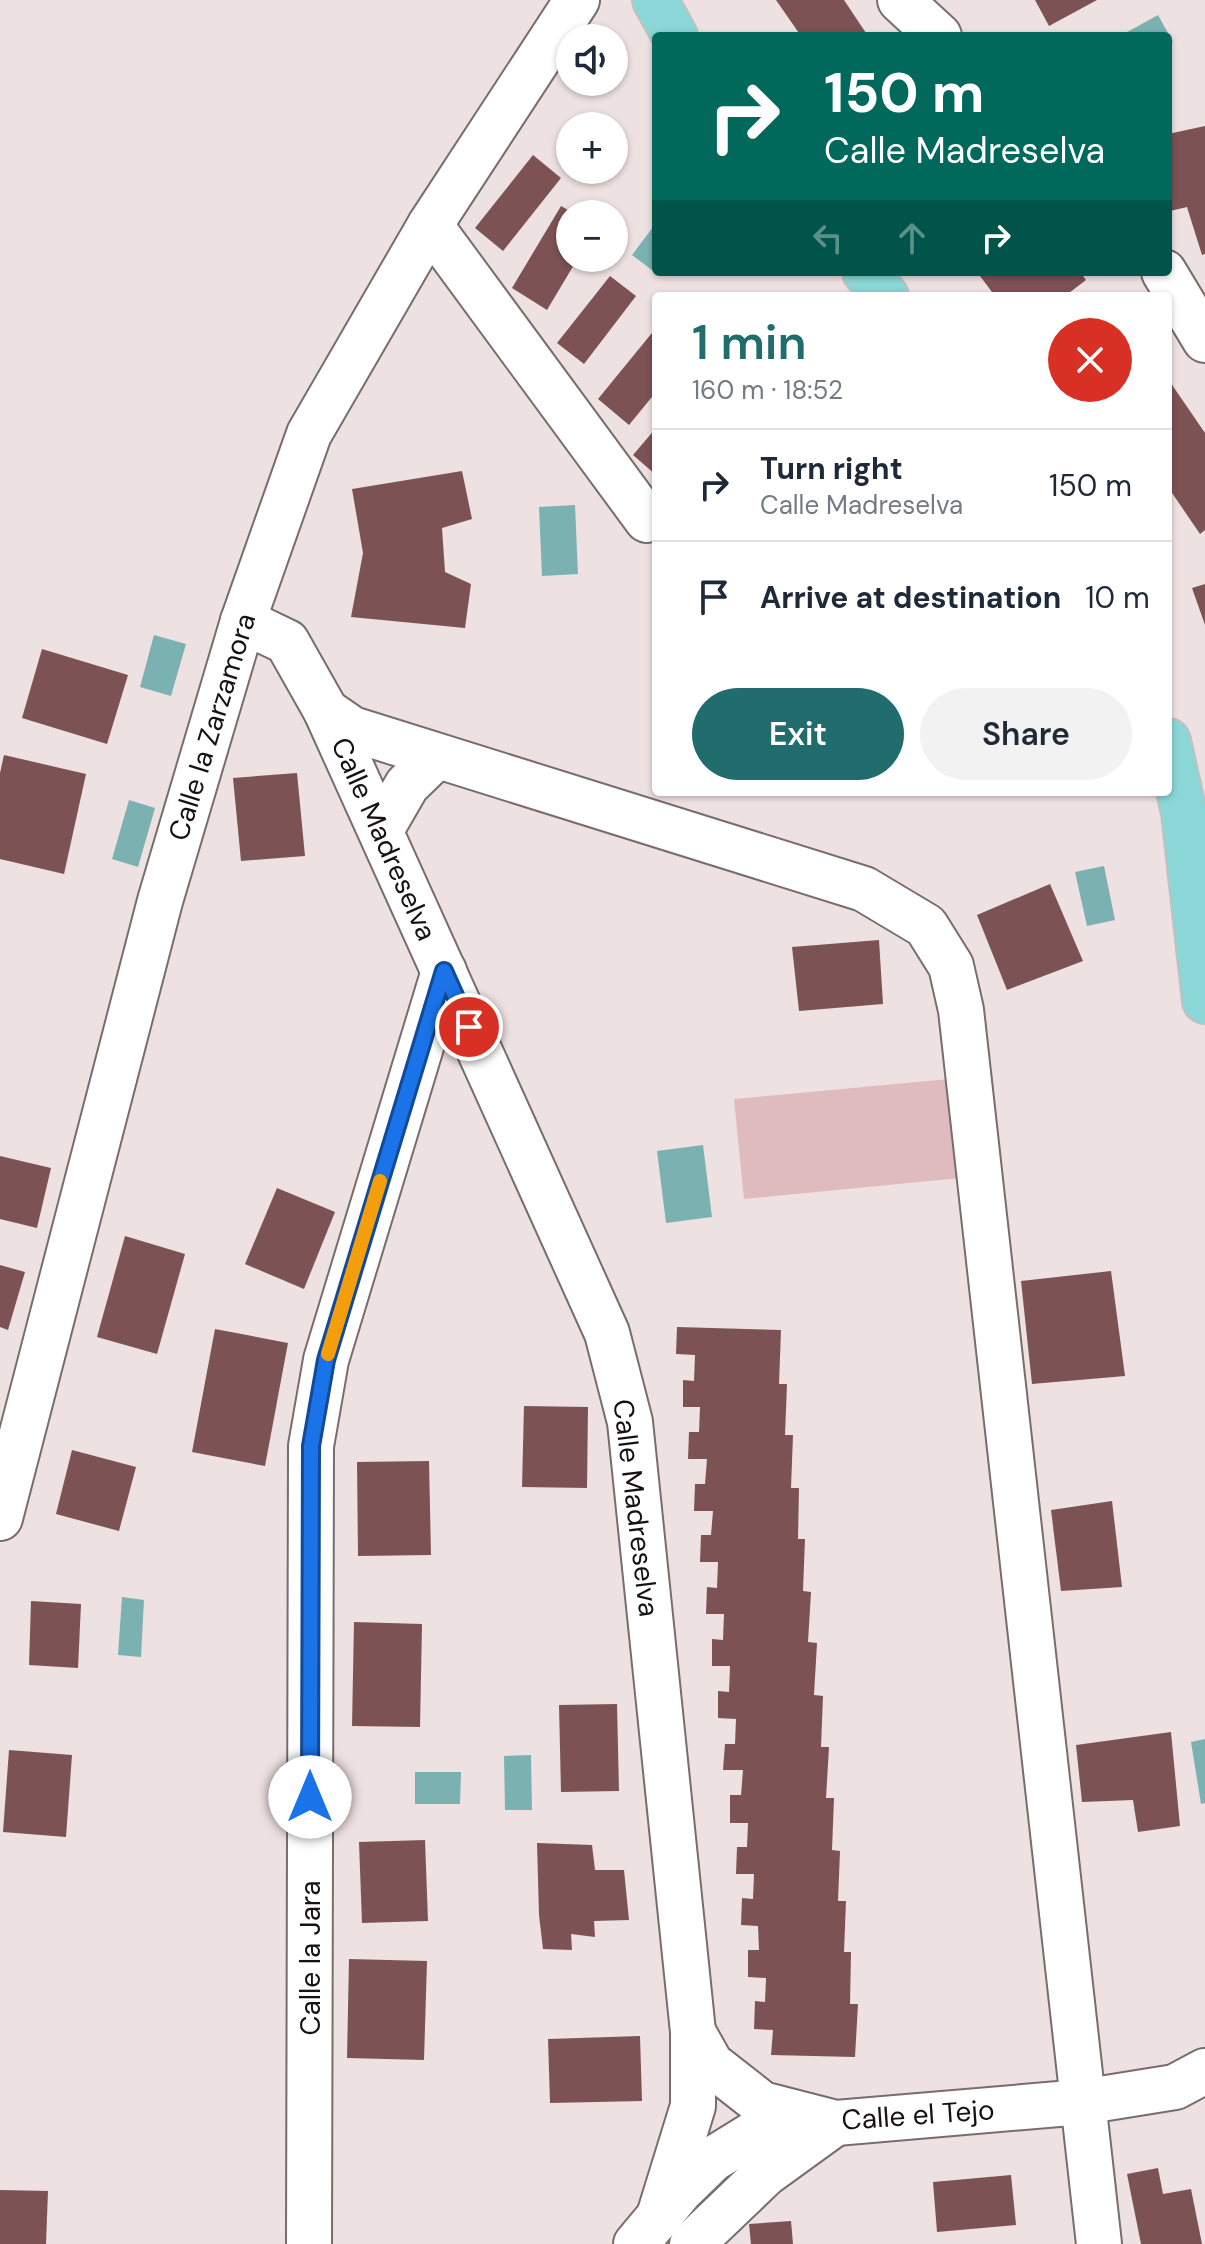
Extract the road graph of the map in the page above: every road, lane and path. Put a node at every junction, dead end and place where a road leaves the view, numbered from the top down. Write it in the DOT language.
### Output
graph roads {
  1 [pos="577,0"];
  2 [pos="655,0"];
  3 [pos="900,0"];
  4 [pos="673,32"];
  5 [pos="935,32"];
  6 [pos="430,225"];
  7 [pos="868,276"];
  8 [pos="1166,276"];
  9 [pos="882,292"];
  10 [pos="1205,340"];
  11 [pos="647,520"];
  12 [pos="243,621"];
  13 [pos="326,711"];
  14 [pos="437,756"];
  15 [pos="1172,759"];
  16 [pos="381,830"];
  17 [pos="444,971"];
  18 [pos="1205,1001"];
  19 [pos="0,1518"];
  20 [pos="693,2032"];
  21 [pos="1195,2084"];
  22 [pos="1082,2102"];
  23 [pos="836,2123"];
  24 [pos="648,2230"];
  25 [pos="309,2244"];
  26 [pos="692,2244"];
  27 [pos="1099,2244"];
  1 -- 6 [label="street, Calle la Zarzamora"];
  2 -- 4 [label="main road"];
  3 -- 5 [label="street"];
  6 -- 11 [label="street"];
  6 -- 12 [label="street, Calle la Zarzamora"];
  7 -- 9 [label="main road"];
  8 -- 10 [label="street"];
  12 -- 13 [label="street, Calle Madreselva"];
  12 -- 19 [label="street, Calle la Zarzamora"];
  13 -- 14 [label="street"];
  13 -- 16 [label="street, Calle Madreselva"];
  14 -- 16 [label="street"];
  14 -- 22 [label="street"];
  15 -- 18 [label="main road"];
  16 -- 17 [label="street, Calle Madreselva"];
  17 -- 20 [label="street, Calle Madreselva"];
  17 -- 25 [label="street, Calle la Jara"];
  20 -- 23 [label="street, Calle el Tejo"];
  20 -- 24 [label="street, Calle Madreselva"];
  21 -- 22 [label="street, Calle el Tejo"];
  22 -- 23 [label="street, Calle el Tejo"];
  22 -- 27 [label="street"];
  23 -- 24 [label="street, Calle Madreselva"];
  23 -- 26 [label="street"];
}
